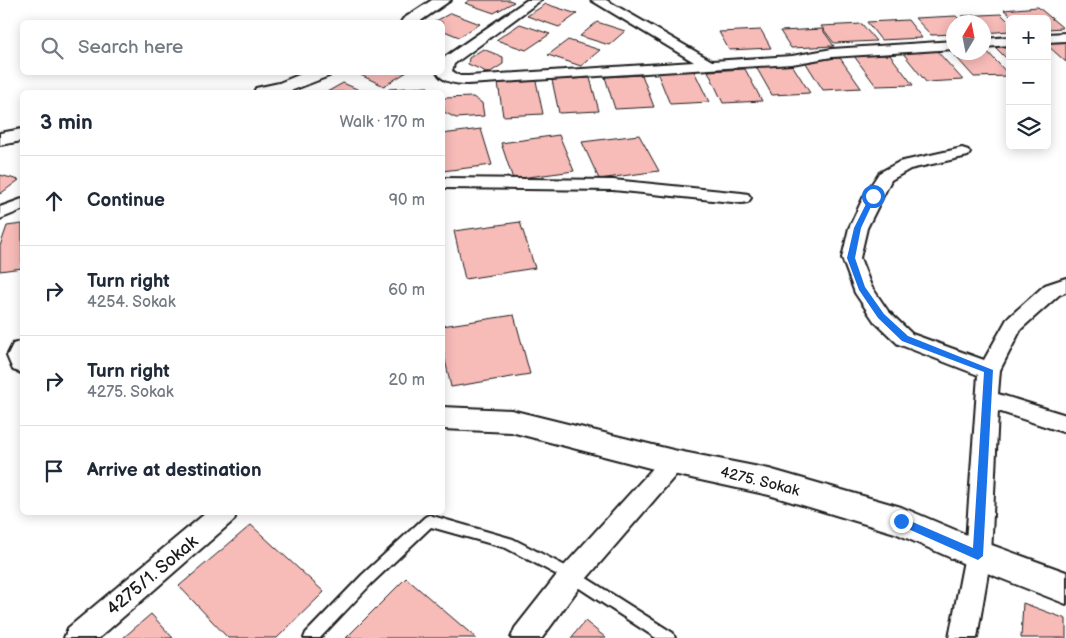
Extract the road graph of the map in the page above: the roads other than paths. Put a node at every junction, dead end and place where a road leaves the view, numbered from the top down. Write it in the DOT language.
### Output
graph roads {
  1 [pos="443,0"];
  2 [pos="535,0"];
  3 [pos="597,0"];
  4 [pos="412,20"];
  5 [pos="1066,37"];
  6 [pos="1051,38"];
  7 [pos="1006,41"];
  8 [pos="991,42"];
  9 [pos="946,46"];
  10 [pos="708,64"];
  11 [pos="445,69"];
  12 [pos="445,74"];
  13 [pos="315,75"];
  14 [pos="274,90"];
  15 [pos="20,135"];
  16 [pos="0,139"];
  17 [pos="962,154"];
  18 [pos="445,182"];
  19 [pos="742,198"];
  20 [pos="20,205"];
  21 [pos="0,213"];
  22 [pos="1066,285"];
  23 [pos="989,370"];
  24 [pos="987,399"];
  25 [pos="445,411"];
  26 [pos="445,418"];
  27 [pos="511,422"];
  28 [pos="1066,424"];
  29 [pos="673,462"];
  30 [pos="222,515"];
  31 [pos="978,556"];
  32 [pos="572,576"];
  33 [pos="1066,588"];
  34 [pos="78,638"];
  35 [pos="311,638"];
  36 [pos="525,638"];
  37 [pos="668,638"];
  38 [pos="962,638"];
  1 -- 4 [label="street"];
  2 -- 11 [label="street"];
  3 -- 10 [label="street"];
  5 -- 6 [label="street"];
  7 -- 8 [label="street"];
  9 -- 10 [label="street"];
  10 -- 12 [label="street"];
  13 -- 14 [label="street"];
  15 -- 16 [label="street"];
  17 -- 23 [label="street"];
  18 -- 19 [label="street"];
  20 -- 21 [label="street"];
  22 -- 23 [label="street"];
  23 -- 24 [label="street"];
  24 -- 28 [label="street"];
  24 -- 31 [label="street"];
  25 -- 27 [label="street"];
  26 -- 27 [label="street, 4275. Sokak"];
  27 -- 29 [label="street, 4275. Sokak"];
  29 -- 31 [label="street, 4275. Sokak"];
  29 -- 32 [label="street"];
  30 -- 34 [label="street, 4275/1. Sokak"];
  31 -- 33 [label="street, 4275. Sokak"];
  31 -- 38 [label="street"];
  32 -- 35 [label="lane"];
  32 -- 36 [label="street"];
  32 -- 37 [label="lane"];
}
